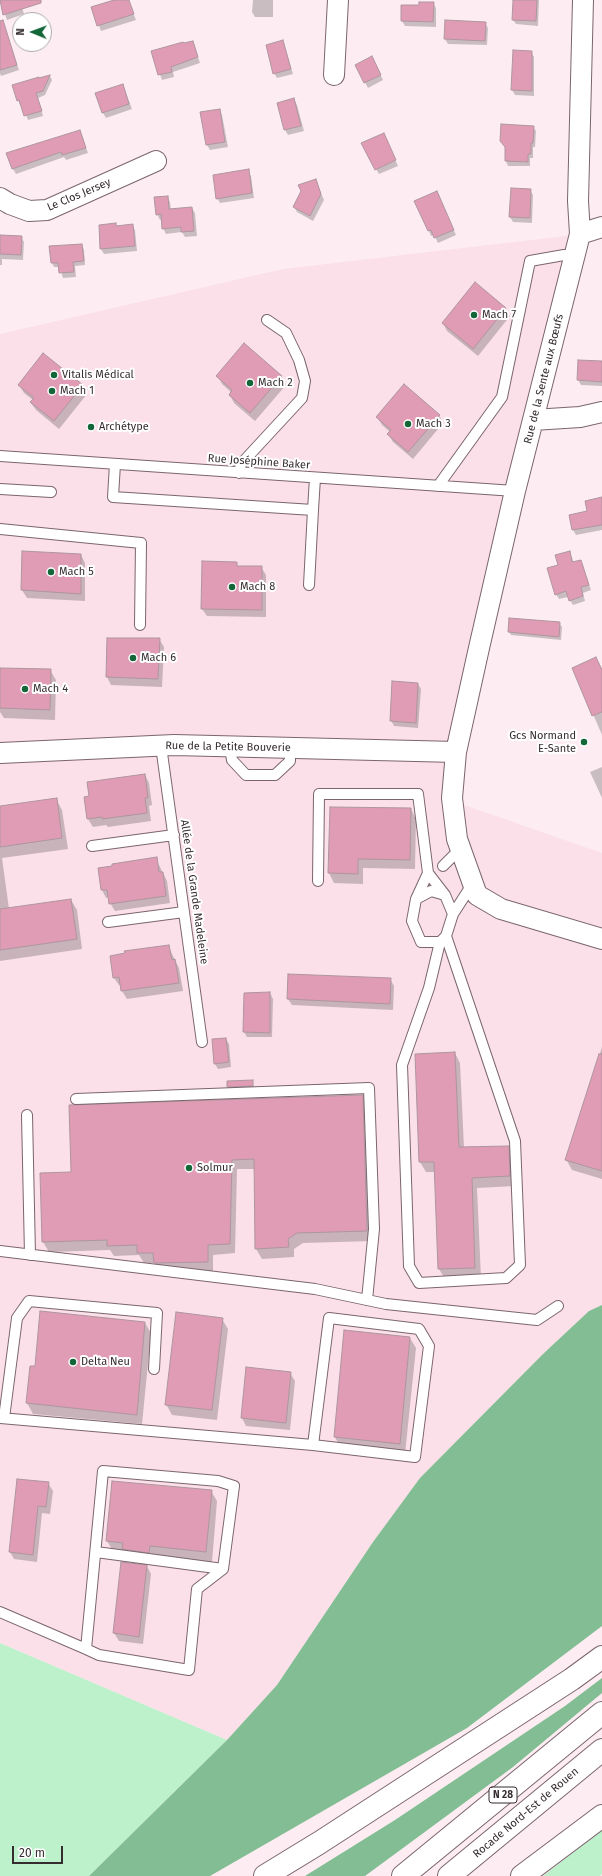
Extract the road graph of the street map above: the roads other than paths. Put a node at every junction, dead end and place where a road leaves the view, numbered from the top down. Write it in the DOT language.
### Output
graph roads {
  1 [pos="338,0"];
  2 [pos="583,0"];
  3 [pos="334,75"];
  4 [pos="156,161"];
  5 [pos="0,198"];
  6 [pos="602,228"];
  7 [pos="580,234"];
  8 [pos="574,257"];
  9 [pos="267,320"];
  10 [pos="602,412"];
  11 [pos="533,420"];
  12 [pos="0,456"];
  13 [pos="115,464"];
  14 [pos="239,473"];
  15 [pos="315,478"];
  16 [pos="438,486"];
  17 [pos="0,489"];
  18 [pos="516,491"];
  19 [pos="51,492"];
  20 [pos="313,510"];
  21 [pos="0,529"];
  22 [pos="309,585"];
  23 [pos="140,625"];
  24 [pos="162,746"];
  25 [pos="230,747"];
  26 [pos="290,748"];
  27 [pos="456,752"];
  28 [pos="0,753"];
  29 [pos="174,835"];
  30 [pos="92,846"];
  31 [pos="461,848"];
  32 [pos="443,866"];
  33 [pos="428,873"];
  34 [pos="318,881"];
  35 [pos="473,883"];
  36 [pos="445,895"];
  37 [pos="416,899"];
  38 [pos="184,912"];
  39 [pos="453,914"];
  40 [pos="108,922"];
  41 [pos="443,939"];
  42 [pos="602,939"];
  43 [pos="202,1042"];
  44 [pos="76,1099"];
  45 [pos="27,1115"];
  46 [pos="0,1251"];
  47 [pos="30,1255"];
  48 [pos="367,1300"];
  49 [pos="558,1306"];
  50 [pos="154,1369"];
  51 [pos="2,1418"];
  52 [pos="313,1445"];
  53 [pos="96,1552"];
  54 [pos="223,1569"];
  55 [pos="0,1612"];
  56 [pos="86,1649"];
  57 [pos="602,1657"];
  58 [pos="602,1713"];
  59 [pos="602,1750"];
  60 [pos="602,1816"];
  61 [pos="265,1876"];
  62 [pos="403,1876"];
  63 [pos="450,1876"];
  64 [pos="522,1876"];
  1 -- 3 [label="street"];
  2 -- 7 [label="street, Rue de la Sente aux Bœufs"];
  4 -- 5 [label="street, Le Clos Jersey"];
  6 -- 7 [label="street"];
  7 -- 8 [label="street, Rue de la Sente aux Bœufs"];
  8 -- 11 [label="street, Rue de la Sente aux Bœufs"];
  8 -- 16 [label="lane"];
  9 -- 14 [label="lane"];
  10 -- 11 [label="street"];
  11 -- 18 [label="street, Rue de la Sente aux Bœufs"];
  12 -- 13 [label="lane, Rue Joséphine Baker"];
  13 -- 14 [label="lane, Rue Joséphine Baker"];
  13 -- 20 [label="lane"];
  14 -- 15 [label="lane, Rue Joséphine Baker"];
  15 -- 16 [label="lane, Rue Joséphine Baker"];
  15 -- 20 [label="lane"];
  16 -- 18 [label="lane, Rue Joséphine Baker"];
  17 -- 19 [label="lane"];
  18 -- 27 [label="street, Rue de la Sente aux Bœufs"];
  20 -- 22 [label="lane"];
  21 -- 23 [label="lane"];
  24 -- 25 [label="street, Rue de la Petite Bouverie"];
  24 -- 28 [label="street, Rue de la Petite Bouverie"];
  24 -- 29 [label="lane, Allée de la Grande Madeleine"];
  25 -- 26 [label="street, Rue de la Petite Bouverie"];
  25 -- 26 [label="lane"];
  26 -- 27 [label="street, Rue de la Petite Bouverie"];
  27 -- 31 [label="street, Rue de la Sente aux Bœufs"];
  29 -- 30 [label="lane"];
  29 -- 38 [label="lane, Allée de la Grande Madeleine"];
  31 -- 32 [label="lane"];
  31 -- 35 [label="street, Rue de la Sente aux Bœufs"];
  33 -- 34 [label="lane"];
  33 -- 36 [label="lane"];
  33 -- 37 [label="lane"];
  35 -- 39 [label="lane"];
  35 -- 42 [label="street, Rue de la Sente aux Bœufs"];
  36 -- 37 [label="lane"];
  36 -- 39 [label="lane"];
  37 -- 41 [label="lane"];
  38 -- 40 [label="lane"];
  38 -- 43 [label="lane, Allée de la Grande Madeleine"];
  39 -- 41 [label="lane"];
  41 -- 41 [label="lane"];
  44 -- 48 [label="lane"];
  45 -- 47 [label="lane"];
  46 -- 47 [label="lane"];
  47 -- 48 [label="lane"];
  48 -- 49 [label="lane"];
  50 -- 51 [label="lane"];
  51 -- 52 [label="lane"];
  52 -- 52 [label="lane"];
  53 -- 54 [label="lane"];
  53 -- 54 [label="lane"];
  53 -- 56 [label="lane"];
  54 -- 56 [label="lane"];
  55 -- 56 [label="lane"];
  57 -- 61 [label="main road"];
  58 -- 62 [label="main road, N 28"];
  59 -- 63 [label="main road, Rocade Nord-Est de Rouen / N 28"];
  60 -- 64 [label="main road"];
}
